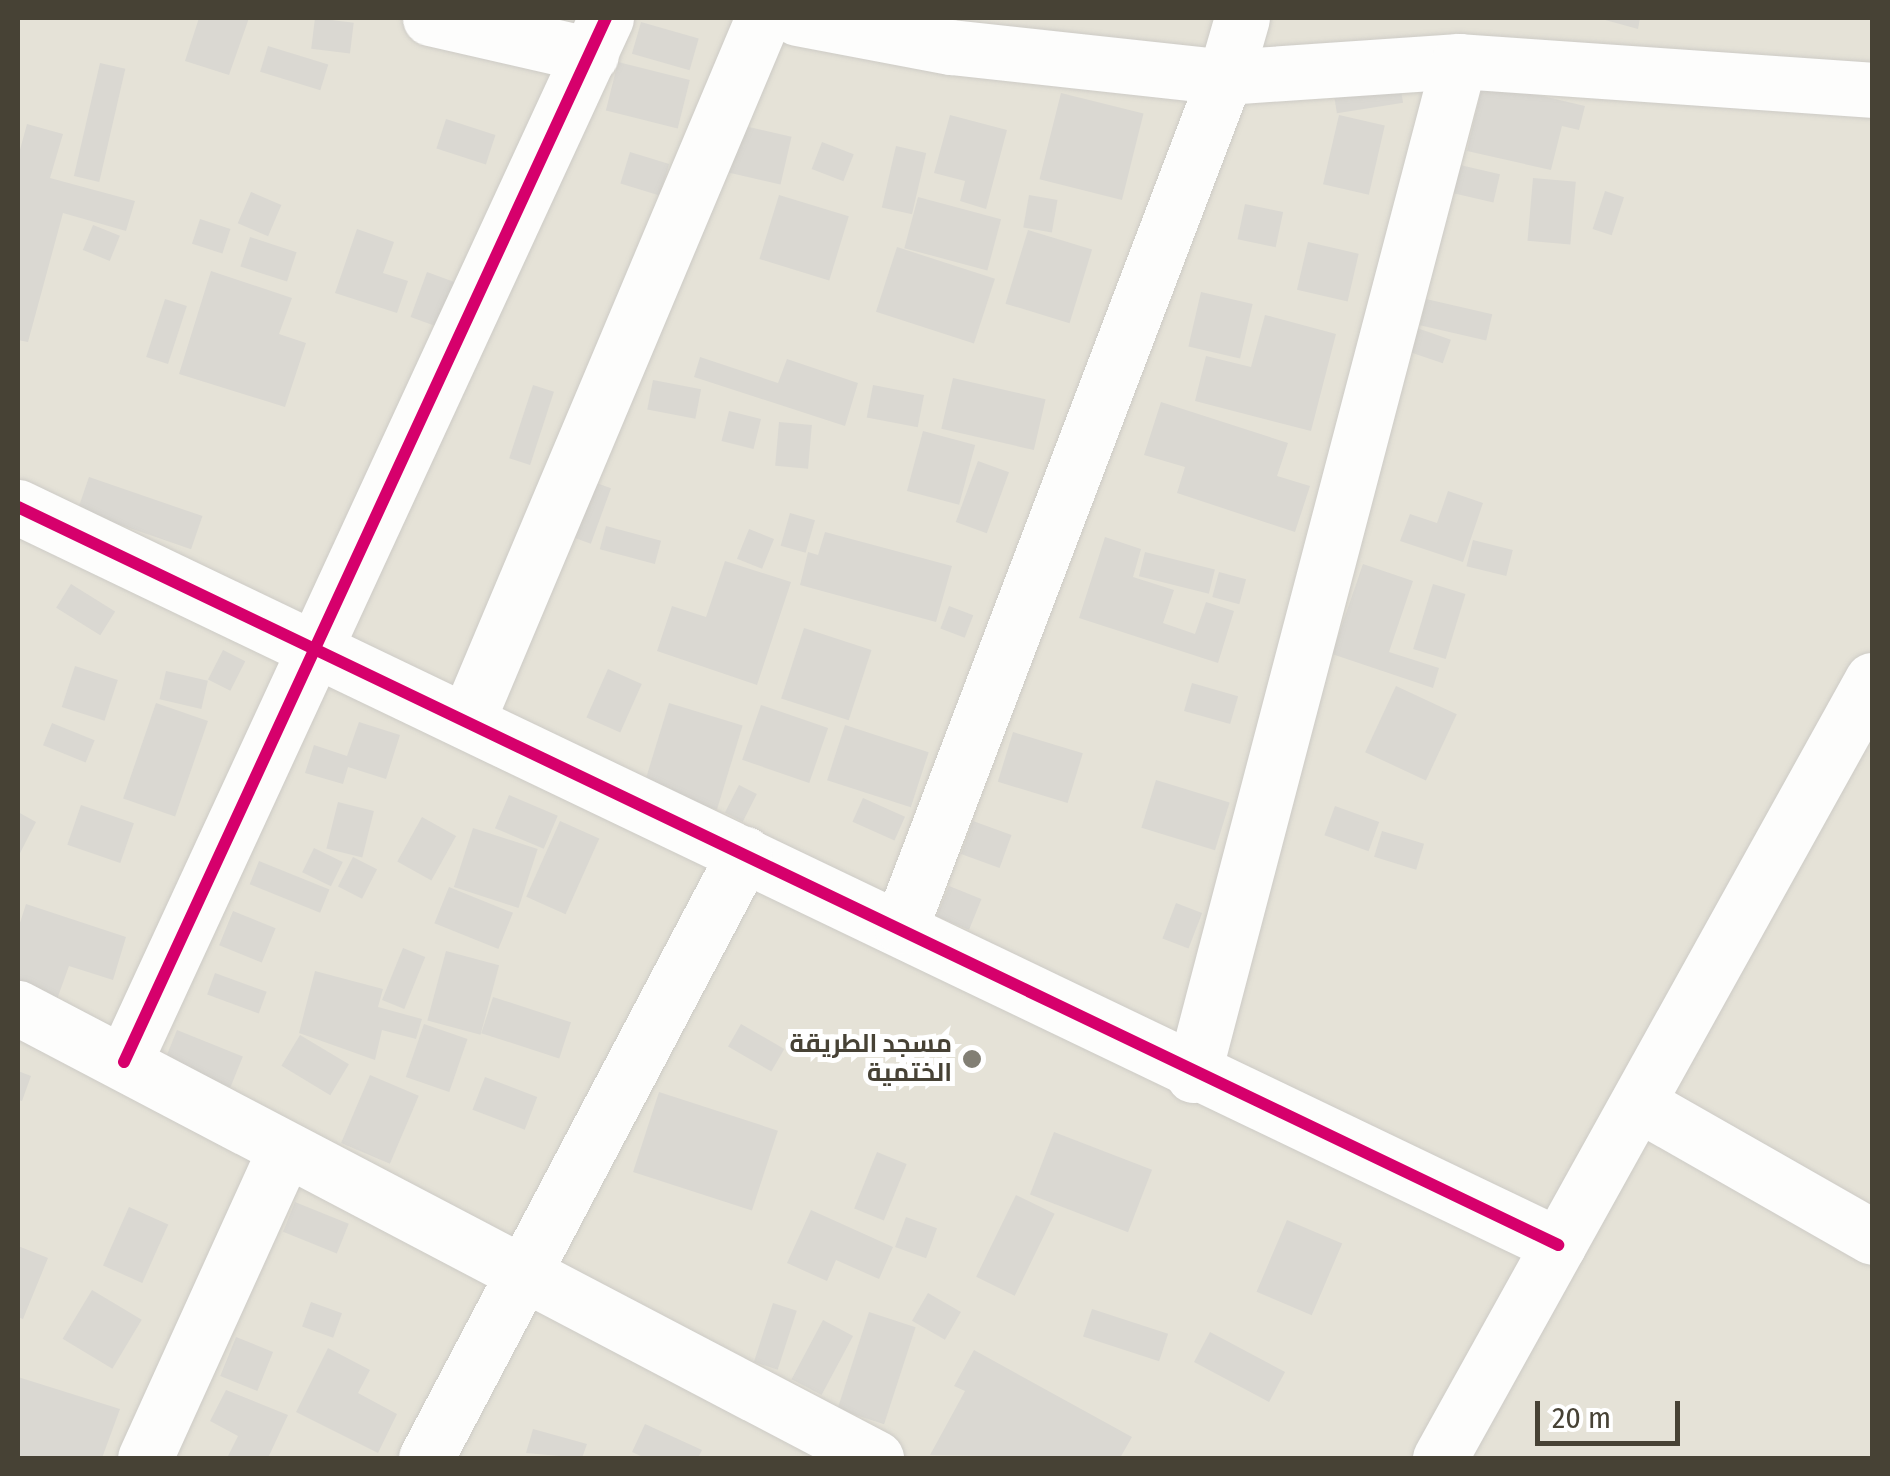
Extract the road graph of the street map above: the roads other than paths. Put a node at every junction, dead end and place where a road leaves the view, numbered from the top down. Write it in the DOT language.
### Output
graph roads {
  1 [pos="430,18"];
  2 [pos="763,18"];
  3 [pos="797,18"];
  4 [pos="1242,18"];
  5 [pos="598,36"];
  6 [pos="1459,61"];
  7 [pos="1225,78"];
  8 [pos="1872,90"];
  9 [pos="18,508"];
  10 [pos="318,650"];
  11 [pos="1872,680"];
  12 [pos="467,721"];
  13 [pos="744,854"];
  14 [pos="901,926"];
  15 [pos="18,1008"];
  16 [pos="124,1062"];
  17 [pos="1192,1075"];
  18 [pos="1641,1105"];
  19 [pos="285,1149"];
  20 [pos="1872,1237"];
  21 [pos="1558,1245"];
  22 [pos="521,1272"];
  23 [pos="146,1458"];
  24 [pos="426,1458"];
  25 [pos="876,1458"];
  26 [pos="1440,1458"];
  1 -- 5 [label="street"];
  2 -- 12 [label="street"];
  3 -- 7 [label="street"];
  4 -- 7 [label="street"];
  5 -- 10 [label="street"];
  6 -- 7 [label="street"];
  6 -- 8 [label="street"];
  6 -- 17 [label="street"];
  7 -- 14 [label="street"];
  9 -- 10 [label="street"];
  10 -- 12 [label="street"];
  10 -- 16 [label="street"];
  11 -- 18 [label="street"];
  12 -- 13 [label="street"];
  13 -- 14 [label="street"];
  13 -- 22 [label="street"];
  14 -- 17 [label="street"];
  15 -- 16 [label="street"];
  16 -- 19 [label="street"];
  17 -- 21 [label="street"];
  18 -- 20 [label="street"];
  18 -- 21 [label="street"];
  19 -- 22 [label="street"];
  19 -- 23 [label="street"];
  21 -- 26 [label="street"];
  22 -- 24 [label="street"];
  22 -- 25 [label="street"];
}
